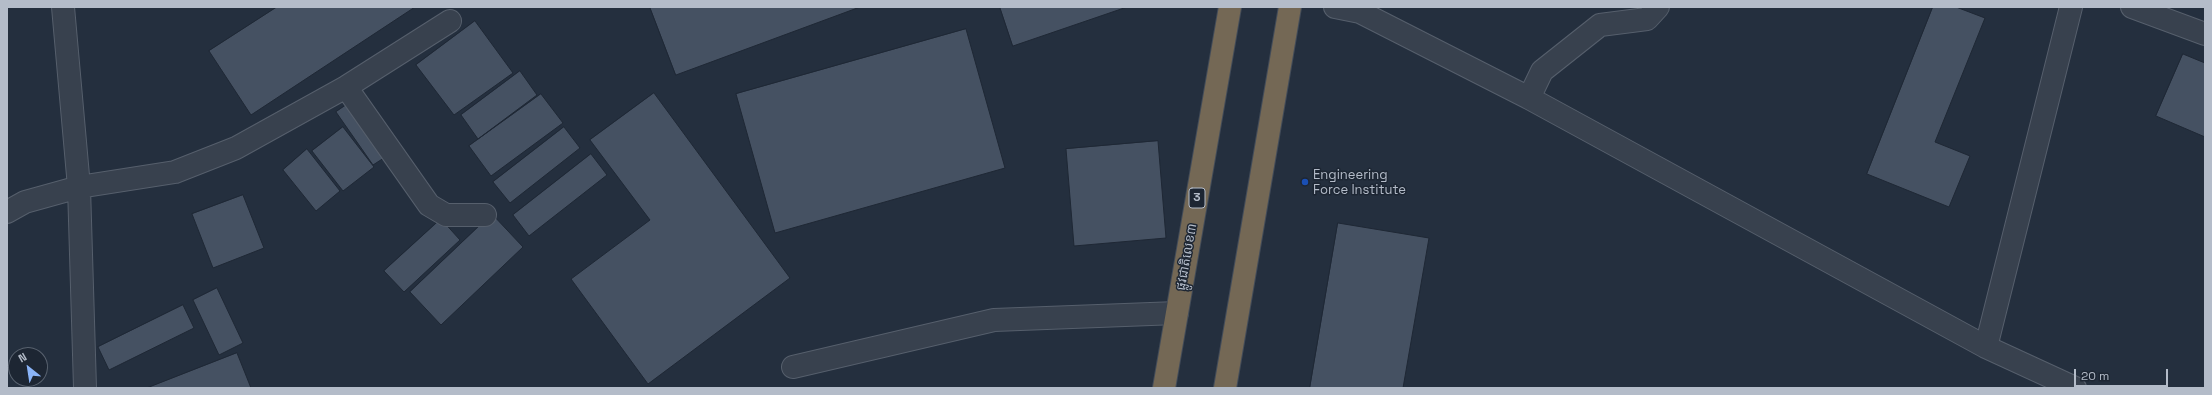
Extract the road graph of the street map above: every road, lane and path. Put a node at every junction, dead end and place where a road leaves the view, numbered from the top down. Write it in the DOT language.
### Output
graph roads {
  1 [pos="63,7"];
  2 [pos="1230,7"];
  3 [pos="1290,7"];
  4 [pos="1335,7"];
  5 [pos="1658,7"];
  6 [pos="2071,7"];
  7 [pos="2132,7"];
  8 [pos="450,21"];
  9 [pos="2205,34"];
  10 [pos="346,88"];
  11 [pos="1529,98"];
  12 [pos="79,187"];
  13 [pos="7,212"];
  14 [pos="485,215"];
  15 [pos="1177,313"];
  16 [pos="1986,347"];
  17 [pos="794,367"];
  18 [pos="85,388"];
  19 [pos="1164,388"];
  20 [pos="1225,388"];
  21 [pos="2075,388"];
  1 -- 12 [label="street"];
  2 -- 15 [label="highway, ផ្លូវជាតិលេខ៣ / 3"];
  3 -- 20 [label="highway"];
  4 -- 11 [label="street"];
  5 -- 11 [label="street"];
  6 -- 16 [label="street"];
  7 -- 9 [label="street"];
  8 -- 10 [label="street"];
  10 -- 12 [label="street"];
  10 -- 14 [label="street"];
  11 -- 16 [label="street"];
  12 -- 13 [label="street"];
  12 -- 18 [label="street"];
  15 -- 17 [label="street"];
  15 -- 19 [label="highway, ផ្លូវជាតិលេខ៣ / 3"];
  16 -- 21 [label="street"];
}
